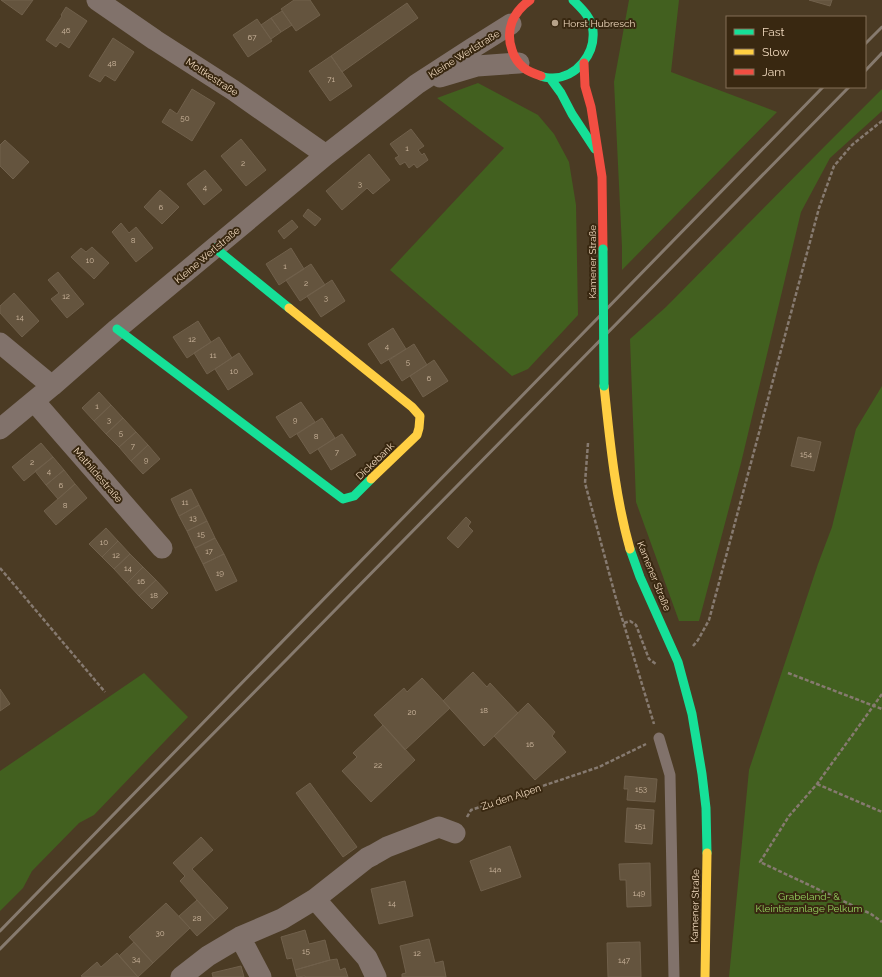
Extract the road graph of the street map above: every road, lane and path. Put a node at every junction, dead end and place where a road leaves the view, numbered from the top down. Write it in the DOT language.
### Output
graph roads {
  1 [pos="97,0"];
  2 [pos="530,0"];
  3 [pos="573,0"];
  4 [pos="511,24"];
  5 [pos="519,63"];
  6 [pos="584,63"];
  7 [pos="550,78"];
  8 [pos="417,84"];
  9 [pos="882,121"];
  10 [pos="326,155"];
  11 [pos="599,155"];
  12 [pos="215,248"];
  13 [pos="117,329"];
  14 [pos="0,343"];
  15 [pos="52,386"];
  16 [pos="34,401"];
  17 [pos="606,411"];
  18 [pos="0,429"];
  19 [pos="162,548"];
  20 [pos="0,568"];
  21 [pos="678,662"];
  22 [pos="788,673"];
  23 [pos="105,692"];
  24 [pos="882,694"];
  25 [pos="874,706"];
  26 [pos="882,709"];
  27 [pos="659,738"];
  28 [pos="817,784"];
  29 [pos="882,812"];
  30 [pos="455,833"];
  31 [pos="315,900"];
  32 [pos="882,922"];
  33 [pos="240,937"];
  34 [pos="181,977"];
  35 [pos="262,977"];
  36 [pos="376,977"];
  37 [pos="674,977"];
  38 [pos="705,977"];
  1 -- 10 [label="street, Moltkestraße"];
  2 -- 4 [label="main road"];
  3 -- 6 [label="main road"];
  4 -- 5 [label="main road"];
  4 -- 8 [label="street, Kleine Werlstraße"];
  5 -- 7 [label="main road"];
  5 -- 8 [label="street, Kleine Werlstraße"];
  6 -- 7 [label="main road"];
  6 -- 11 [label="main road, Kamener Straße"];
  7 -- 11 [label="main road, Kamener Straße"];
  8 -- 10 [label="street, Kleine Werlstraße"];
  9 -- 21 [label="path"];
  10 -- 12 [label="street, Kleine Werlstraße"];
  11 -- 17 [label="main road, Kamener Straße, bridge"];
  12 -- 13 [label="street, Kleine Werlstraße"];
  12 -- 13 [label="main road, Dickebank"];
  13 -- 15 [label="street, Kleine Werlstraße"];
  14 -- 15 [label="street"];
  15 -- 16 [label="street, Kleine Werlstraße"];
  16 -- 18 [label="street, Kleine Werlstraße"];
  16 -- 19 [label="street, Mathildestraße"];
  17 -- 21 [label="main road, Kamener Straße"];
  17 -- 27 [label="path"];
  20 -- 23 [label="path"];
  21 -- 38 [label="main road, Kamener Straße"];
  22 -- 25 [label="path"];
  24 -- 25 [label="path"];
  25 -- 26 [label="path"];
  25 -- 28 [label="path"];
  27 -- 30 [label="path, Zu den Alpen"];
  27 -- 37 [label="lane"];
  28 -- 29 [label="path"];
  28 -- 32 [label="path"];
  30 -- 31 [label="street"];
  31 -- 33 [label="street"];
  31 -- 36 [label="street"];
  33 -- 34 [label="street"];
  33 -- 35 [label="street"];
}
